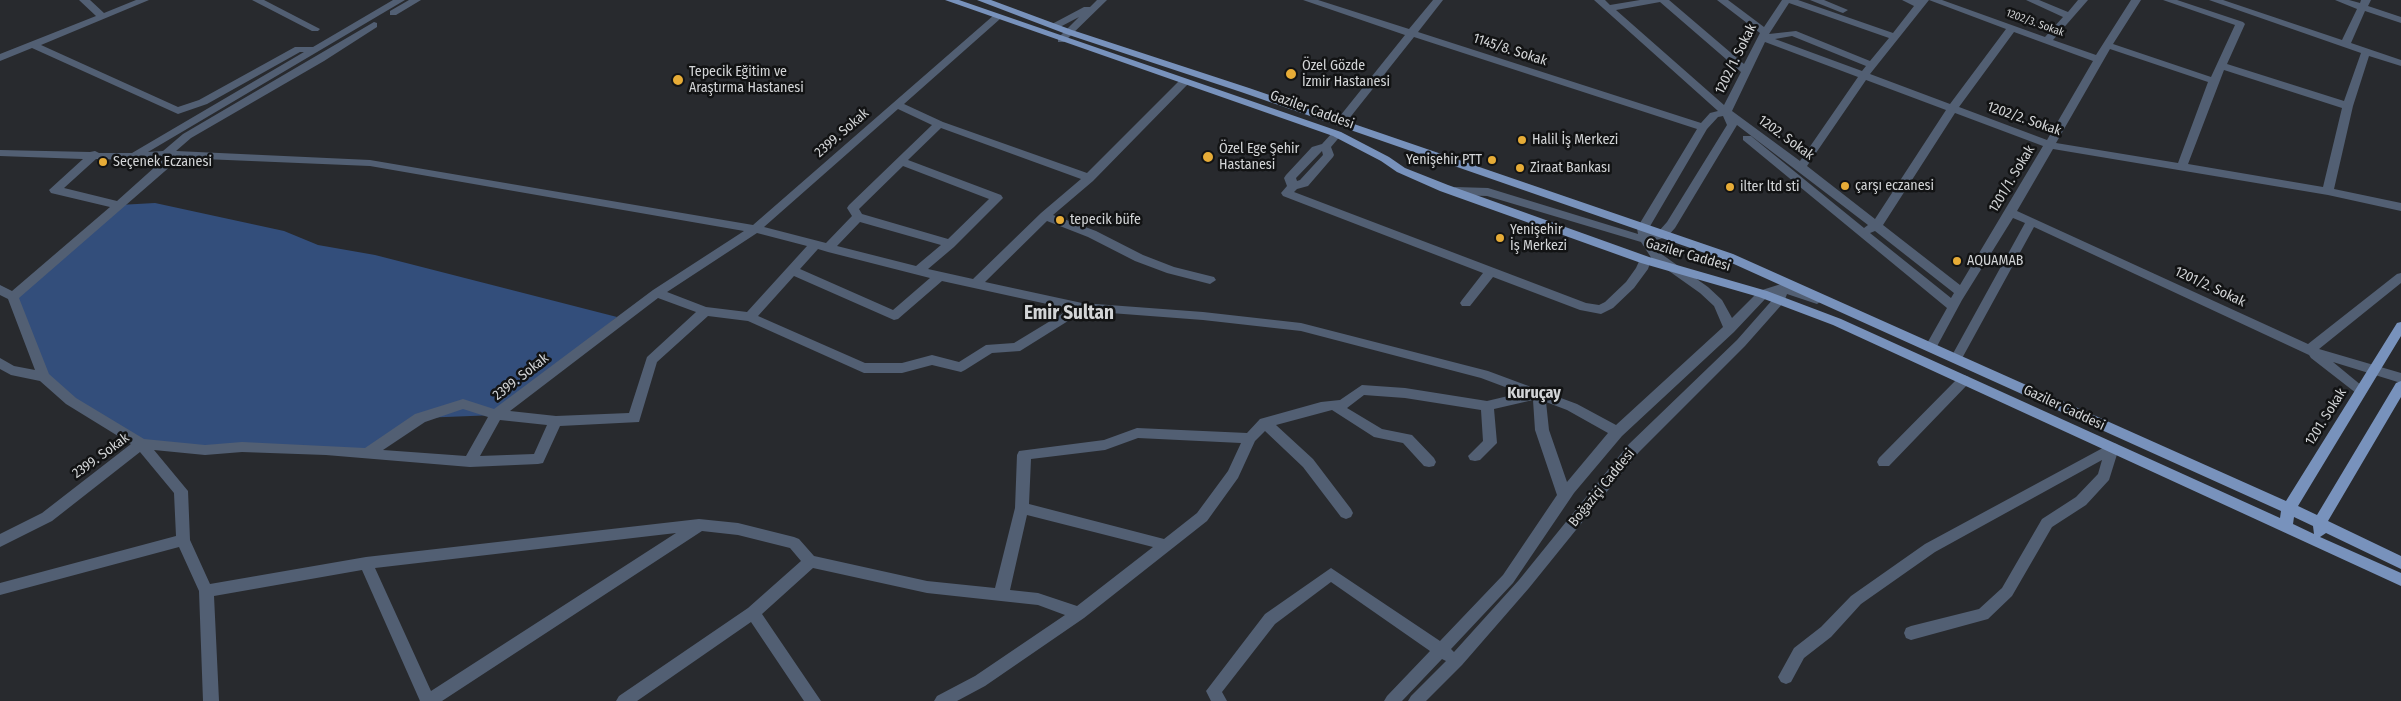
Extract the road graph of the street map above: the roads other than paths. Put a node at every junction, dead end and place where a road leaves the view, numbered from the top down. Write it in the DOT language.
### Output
graph roads {
  1 [pos="84,0"];
  2 [pos="144,0"];
  3 [pos="257,0"];
  4 [pos="416,0"];
  5 [pos="950,0"];
  6 [pos="982,0"];
  7 [pos="1308,0"];
  8 [pos="1438,0"];
  9 [pos="1599,0"];
  10 [pos="1657,0"];
  11 [pos="1663,0"];
  12 [pos="1722,0"];
  13 [pos="1788,0"];
  14 [pos="1815,0"];
  15 [pos="1907,0"];
  16 [pos="1933,0"];
  17 [pos="2030,0"];
  18 [pos="2083,0"];
  19 [pos="2136,0"];
  20 [pos="2168,0"];
  21 [pos="2214,0"];
  22 [pos="2340,0"];
  23 [pos="396,1"];
  24 [pos="1100,2"];
  25 [pos="1922,2"];
  26 [pos="2364,4"];
  27 [pos="1608,8"];
  28 [pos="2246,11"];
  29 [pos="102,16"];
  30 [pos="2070,16"];
  31 [pos="997,17"];
  32 [pos="2401,20"];
  33 [pos="2240,24"];
  34 [pos="1054,26"];
  35 [pos="2012,28"];
  36 [pos="315,29"];
  37 [pos="1413,33"];
  38 [pos="1897,34"];
  39 [pos="1764,35"];
  40 [pos="1065,36"];
  41 [pos="2047,41"];
  42 [pos="2345,44"];
  43 [pos="33,45"];
  44 [pos="2107,45"];
  45 [pos="2366,51"];
  46 [pos="312,52"];
  47 [pos="2,55"];
  48 [pos="2100,60"];
  49 [pos="2401,63"];
  50 [pos="1872,65"];
  51 [pos="2221,66"];
  52 [pos="1747,72"];
  53 [pos="1865,74"];
  54 [pos="2214,81"];
  55 [pos="1184,82"];
  56 [pos="897,105"];
  57 [pos="2348,106"];
  58 [pos="1953,108"];
  59 [pos="1726,112"];
  60 [pos="939,124"];
  61 [pos="1732,125"];
  62 [pos="1703,126"];
  63 [pos="1338,129"];
  64 [pos="2050,145"];
  65 [pos="0,153"];
  66 [pos="95,154"];
  67 [pos="172,154"];
  68 [pos="131,156"];
  69 [pos="901,161"];
  70 [pos="1801,167"];
  71 [pos="2181,168"];
  72 [pos="1089,178"];
  73 [pos="1455,191"];
  74 [pos="2328,191"];
  75 [pos="119,205"];
  76 [pos="2401,207"];
  77 [pos="2011,212"];
  78 [pos="1044,216"];
  79 [pos="858,218"];
  80 [pos="2032,221"];
  81 [pos="1876,226"];
  82 [pos="755,229"];
  83 [pos="1862,232"];
  84 [pos="1644,233"];
  85 [pos="1663,234"];
  86 [pos="950,244"];
  87 [pos="815,245"];
  88 [pos="828,248"];
  89 [pos="1645,260"];
  90 [pos="1668,265"];
  91 [pos="791,270"];
  92 [pos="919,270"];
  93 [pos="1491,271"];
  94 [pos="940,276"];
  95 [pos="2401,277"];
  96 [pos="1210,280"];
  97 [pos="976,282"];
  98 [pos="1779,288"];
  99 [pos="0,289"];
  100 [pos="1961,292"];
  101 [pos="657,293"];
  102 [pos="1763,294"];
  103 [pos="13,297"];
  104 [pos="1466,303"];
  105 [pos="1082,307"];
  106 [pos="1954,307"];
  107 [pos="705,311"];
  108 [pos="750,318"];
  109 [pos="2401,326"];
  110 [pos="1887,327"];
  111 [pos="1730,329"];
  112 [pos="1930,347"];
  113 [pos="2309,350"];
  114 [pos="1956,359"];
  115 [pos="0,363"];
  116 [pos="2375,369"];
  117 [pos="44,377"];
  118 [pos="2401,378"];
  119 [pos="1964,380"];
  120 [pos="2401,386"];
  121 [pos="2361,390"];
  122 [pos="1539,394"];
  123 [pos="1333,405"];
  124 [pos="1487,406"];
  125 [pos="496,415"];
  126 [pos="556,421"];
  127 [pos="1265,423"];
  128 [pos="1616,432"];
  129 [pos="1250,438"];
  130 [pos="141,444"];
  131 [pos="2112,448"];
  132 [pos="368,453"];
  133 [pos="1475,456"];
  134 [pos="470,462"];
  135 [pos="1428,462"];
  136 [pos="1884,462"];
  137 [pos="1564,495"];
  138 [pos="1022,508"];
  139 [pos="2289,508"];
  140 [pos="1346,514"];
  141 [pos="2320,522"];
  142 [pos="699,525"];
  143 [pos="2285,527"];
  144 [pos="184,540"];
  145 [pos="0,541"];
  146 [pos="2319,542"];
  147 [pos="1166,545"];
  148 [pos="810,561"];
  149 [pos="366,563"];
  150 [pos="2401,563"];
  151 [pos="2401,580"];
  152 [pos="0,589"];
  153 [pos="206,591"];
  154 [pos="1001,595"];
  155 [pos="753,613"];
  156 [pos="1079,613"];
  157 [pos="1911,633"];
  158 [pos="1441,651"];
  159 [pos="1456,660"];
  160 [pos="1786,677"];
  161 [pos="211,701"];
  162 [pos="429,701"];
  163 [pos="624,701"];
  164 [pos="813,701"];
  165 [pos="942,701"];
  166 [pos="1219,701"];
  167 [pos="1392,701"];
  168 [pos="1416,701"];
  1 -- 29 [label="street"];
  2 -- 29 [label="street"];
  3 -- 36 [label="street"];
  4 -- 67 [label="street"];
  5 -- 31 [label="main road, Gaziler Caddesi"];
  6 -- 34 [label="main road, Gaziler Caddesi"];
  7 -- 37 [label="street, 1145/8. Sokak"];
  8 -- 37 [label="street"];
  9 -- 27 [label="street, 1202. Sokak"];
  10 -- 27 [label="street"];
  11 -- 52 [label="street"];
  12 -- 39 [label="street, 1202/2. Sokak"];
  13 -- 38 [label="street"];
  13 -- 39 [label="street, 1202/1. Sokak"];
  14 -- 38 [label="street"];
  15 -- 25 [label="street"];
  16 -- 35 [label="street, 1202/3. Sokak"];
  17 -- 30 [label="street"];
  18 -- 30 [label="street"];
  19 -- 44 [label="street, 1201/1. Sokak"];
  20 -- 33 [label="street"];
  21 -- 28 [label="street"];
  22 -- 26 [label="street"];
  23 -- 46 [label="street"];
  24 -- 34 [label="street"];
  24 -- 40 [label="street"];
  25 -- 38 [label="street"];
  26 -- 32 [label="street"];
  26 -- 42 [label="street"];
  27 -- 59 [label="street, 1202. Sokak"];
  28 -- 33 [label="street"];
  28 -- 42 [label="street"];
  29 -- 43 [label="street"];
  30 -- 41 [label="street"];
  31 -- 40 [label="main road, Gaziler Caddesi"];
  31 -- 56 [label="street, 2399. Sokak"];
  33 -- 51 [label="street"];
  34 -- 40 [label="main road, Gaziler Caddesi"];
  35 -- 41 [label="street, 1202/3. Sokak"];
  35 -- 58 [label="street"];
  37 -- 62 [label="street, 1145/8. Sokak"];
  37 -- 63 [label="street"];
  38 -- 50 [label="street"];
  39 -- 50 [label="street"];
  39 -- 52 [label="street, 1202/1. Sokak"];
  39 -- 53 [label="street, 1202/2. Sokak"];
  40 -- 55 [label="main road, Gaziler Caddesi"];
  40 -- 63 [label="main road, Gaziler Caddesi"];
  41 -- 48 [label="street, 1202/3. Sokak"];
  42 -- 45 [label="street"];
  43 -- 46 [label="street"];
  43 -- 47 [label="street"];
  44 -- 48 [label="street, 1201/1. Sokak"];
  44 -- 54 [label="street"];
  45 -- 49 [label="street"];
  45 -- 57 [label="street"];
  46 -- 68 [label="street"];
  48 -- 64 [label="street, 1201/1. Sokak"];
  50 -- 53 [label="street"];
  51 -- 54 [label="street"];
  51 -- 57 [label="street"];
  52 -- 59 [label="street, 1202/1. Sokak"];
  53 -- 58 [label="street, 1202/2. Sokak"];
  53 -- 70 [label="street"];
  54 -- 71 [label="street"];
  55 -- 63 [label="main road, Gaziler Caddesi"];
  55 -- 72 [label="street"];
  56 -- 60 [label="street"];
  56 -- 82 [label="street, 2399. Sokak"];
  57 -- 74 [label="street"];
  58 -- 64 [label="street, 1202/2. Sokak"];
  58 -- 81 [label="street"];
  59 -- 61 [label="street, 1202/1. Sokak"];
  59 -- 62 [label="street"];
  59 -- 70 [label="street, 1202. Sokak"];
  60 -- 69 [label="street"];
  60 -- 72 [label="street"];
  61 -- 83 [label="street, 1202. Sokak"];
  61 -- 85 [label="street"];
  62 -- 84 [label="street"];
  63 -- 73 [label="main road, Gaziler Caddesi"];
  63 -- 84 [label="main road, Gaziler Caddesi"];
  63 -- 93 [label="street"];
  64 -- 71 [label="street, 1202/2. Sokak"];
  64 -- 77 [label="street, 1201/1. Sokak"];
  65 -- 66 [label="street"];
  66 -- 68 [label="street"];
  66 -- 75 [label="street"];
  67 -- 68 [label="street"];
  67 -- 75 [label="street"];
  67 -- 82 [label="street"];
  69 -- 79 [label="street"];
  69 -- 86 [label="street"];
  70 -- 81 [label="street, 1202. Sokak"];
  71 -- 74 [label="street, 1202/2. Sokak"];
  72 -- 78 [label="street"];
  73 -- 84 [label="street"];
  73 -- 89 [label="main road, Gaziler Caddesi"];
  74 -- 76 [label="street, 1202/2. Sokak"];
  75 -- 103 [label="street"];
  77 -- 80 [label="street, 1201/2. Sokak"];
  77 -- 100 [label="street, 1201/1. Sokak"];
  78 -- 96 [label="street"];
  78 -- 97 [label="street"];
  79 -- 86 [label="street"];
  79 -- 88 [label="street"];
  80 -- 113 [label="street, 1201/2. Sokak"];
  80 -- 114 [label="street"];
  81 -- 83 [label="street"];
  81 -- 100 [label="street, 1202. Sokak"];
  82 -- 87 [label="street"];
  82 -- 101 [label="street, 2399. Sokak"];
  83 -- 106 [label="street, 1202. Sokak"];
  84 -- 85 [label="street"];
  84 -- 90 [label="street"];
  85 -- 98 [label="main road, Gaziler Caddesi"];
  86 -- 92 [label="street"];
  87 -- 88 [label="street"];
  87 -- 91 [label="street"];
  88 -- 92 [label="street"];
  89 -- 90 [label="main road, Gaziler Caddesi"];
  89 -- 93 [label="street"];
  90 -- 102 [label="main road, Gaziler Caddesi"];
  90 -- 111 [label="street"];
  91 -- 94 [label="street"];
  91 -- 108 [label="street"];
  92 -- 94 [label="street"];
  93 -- 104 [label="street"];
  94 -- 97 [label="street"];
  95 -- 113 [label="street"];
  97 -- 105 [label="street"];
  98 -- 102 [label="main road, Gaziler Caddesi"];
  98 -- 110 [label="street"];
  98 -- 119 [label="main road, Gaziler Caddesi"];
  98 -- 159 [label="street, Boğaziçi Caddesi"];
  99 -- 103 [label="street"];
  100 -- 106 [label="street, 1201/1. Sokak"];
  101 -- 107 [label="street"];
  101 -- 125 [label="street, 2399. Sokak"];
  102 -- 111 [label="street"];
  103 -- 117 [label="street"];
  105 -- 108 [label="street"];
  105 -- 122 [label="street"];
  106 -- 112 [label="street, 1201/1. Sokak"];
  107 -- 108 [label="street"];
  107 -- 126 [label="street"];
  109 -- 116 [label="main road, 1201. Sokak"];
  110 -- 112 [label="main road, Gaziler Caddesi"];
  111 -- 128 [label="street"];
  112 -- 114 [label="main road, Gaziler Caddesi"];
  113 -- 116 [label="street, 1201/2. Sokak"];
  113 -- 121 [label="street"];
  114 -- 139 [label="main road, Gaziler Caddesi"];
  115 -- 117 [label="street"];
  116 -- 118 [label="street, 1201/2. Sokak"];
  116 -- 121 [label="main road, 1201. Sokak"];
  117 -- 130 [label="street"];
  119 -- 131 [label="main road, Gaziler Caddesi"];
  119 -- 136 [label="street"];
  120 -- 141 [label="main road"];
  121 -- 139 [label="main road, 1201. Sokak"];
  122 -- 124 [label="street"];
  122 -- 128 [label="street"];
  122 -- 137 [label="street"];
  123 -- 124 [label="street"];
  123 -- 127 [label="street"];
  123 -- 135 [label="street"];
  124 -- 133 [label="street"];
  125 -- 126 [label="street"];
  125 -- 132 [label="street"];
  125 -- 134 [label="street, 2399. Sokak"];
  126 -- 134 [label="street"];
  127 -- 129 [label="street"];
  127 -- 140 [label="street"];
  128 -- 137 [label="street"];
  129 -- 138 [label="street"];
  129 -- 147 [label="street"];
  130 -- 132 [label="street, 2399. Sokak"];
  130 -- 144 [label="street"];
  130 -- 145 [label="street, 2399. Sokak"];
  131 -- 143 [label="main road, Gaziler Caddesi"];
  131 -- 157 [label="street"];
  131 -- 160 [label="street"];
  132 -- 134 [label="street, 2399. Sokak"];
  137 -- 158 [label="street"];
  138 -- 147 [label="street"];
  138 -- 154 [label="street"];
  139 -- 141 [label="main road, Gaziler Caddesi"];
  139 -- 143 [label="main road, 1201. Sokak"];
  141 -- 146 [label="main road"];
  141 -- 150 [label="main road, Gaziler Caddesi"];
  142 -- 148 [label="street"];
  142 -- 149 [label="street"];
  142 -- 162 [label="street"];
  143 -- 146 [label="main road, Gaziler Caddesi"];
  144 -- 152 [label="street"];
  144 -- 153 [label="street"];
  146 -- 151 [label="main road, Gaziler Caddesi"];
  147 -- 156 [label="street"];
  148 -- 154 [label="street"];
  148 -- 155 [label="street"];
  149 -- 153 [label="street"];
  149 -- 162 [label="street"];
  153 -- 161 [label="street"];
  154 -- 156 [label="street"];
  155 -- 163 [label="street"];
  155 -- 164 [label="street"];
  156 -- 165 [label="street"];
  158 -- 159 [label="street"];
  158 -- 166 [label="street"];
  158 -- 167 [label="street"];
  159 -- 168 [label="street, Boğaziçi Caddesi"];
}
